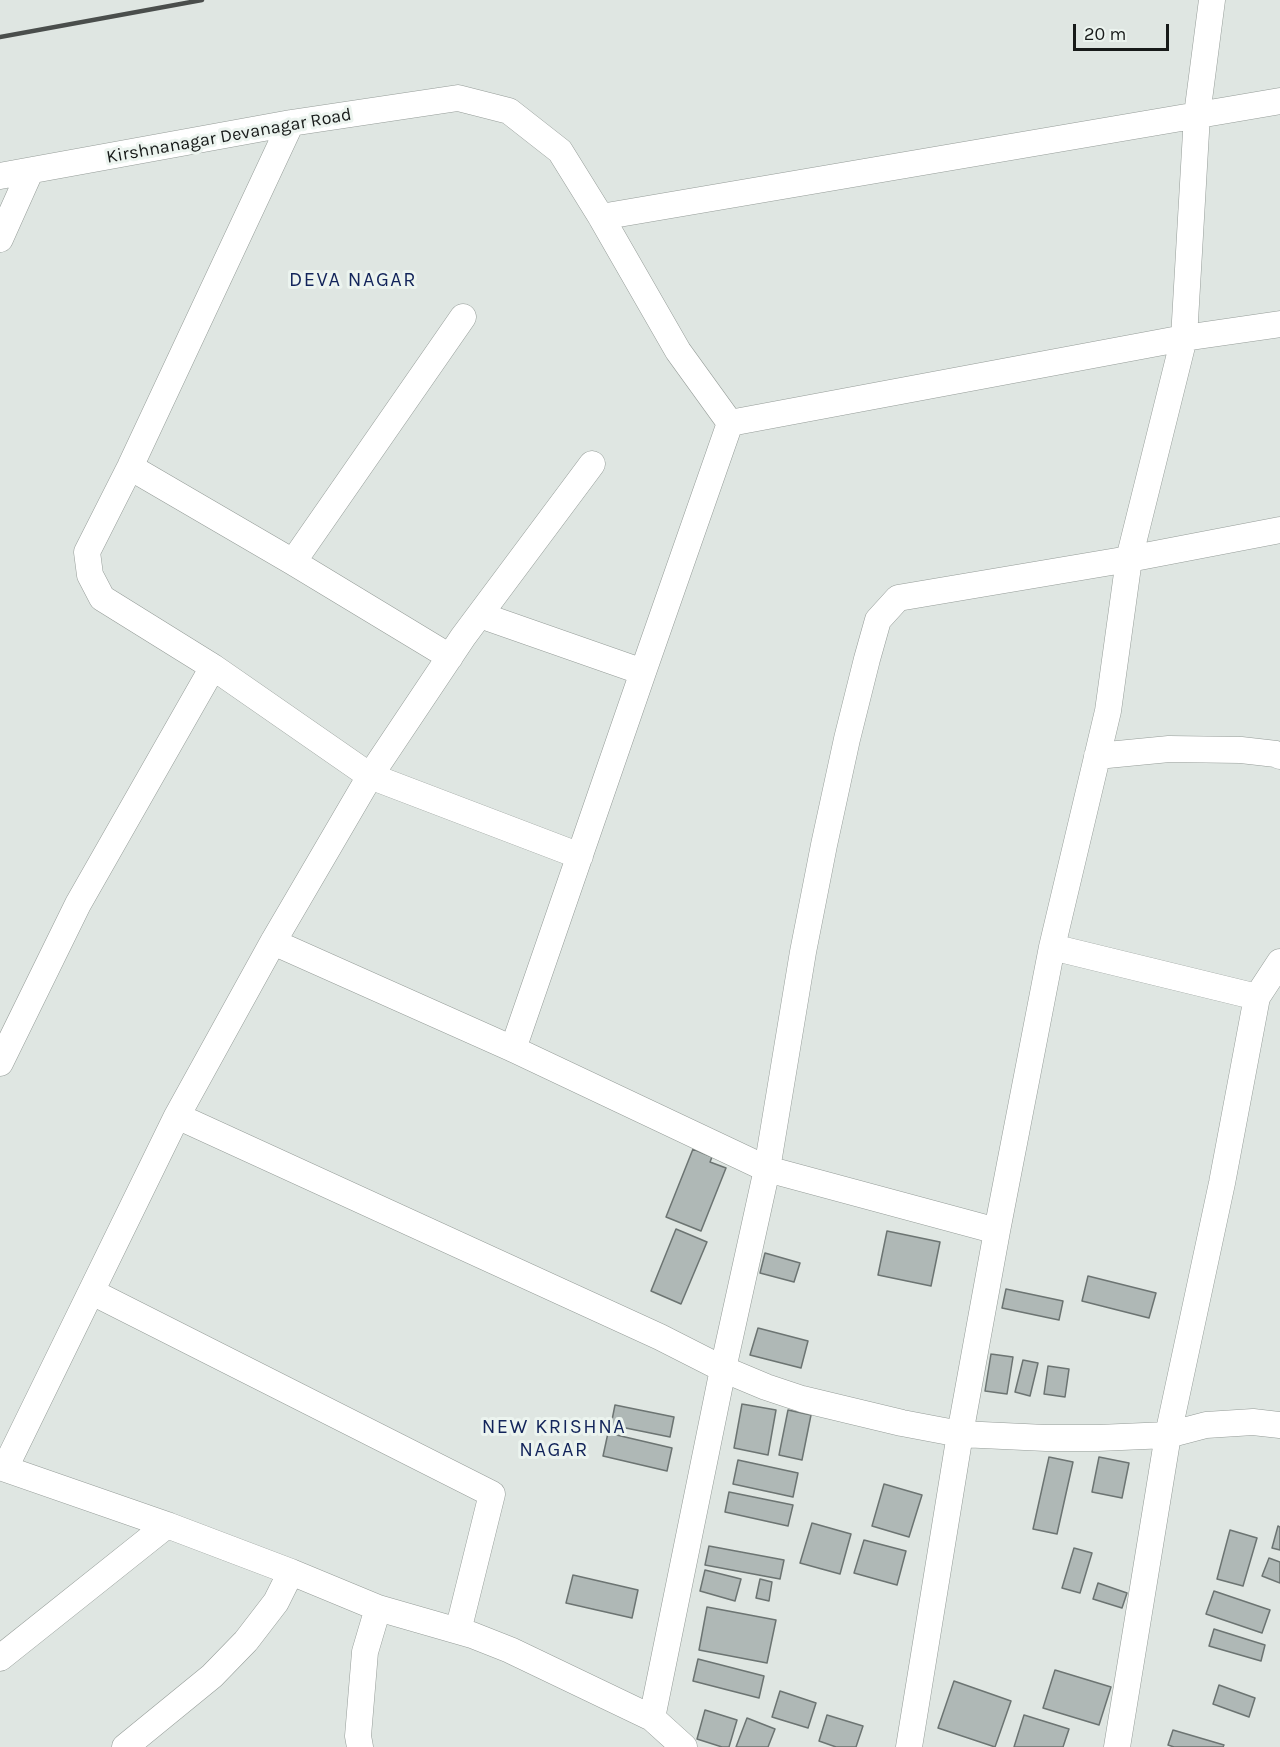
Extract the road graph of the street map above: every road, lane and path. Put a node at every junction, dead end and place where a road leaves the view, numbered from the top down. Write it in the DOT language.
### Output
graph roads {
  1 [pos="1212,0"];
  2 [pos="1280,101"];
  3 [pos="1197,114"];
  4 [pos="291,123"];
  5 [pos="30,172"];
  6 [pos="0,176"];
  7 [pos="602,217"];
  8 [pos="0,239"];
  9 [pos="463,317"];
  10 [pos="1280,324"];
  11 [pos="1184,338"];
  12 [pos="730,423"];
  13 [pos="592,464"];
  14 [pos="130,467"];
  15 [pos="1280,530"];
  16 [pos="1129,559"];
  17 [pos="293,562"];
  18 [pos="480,615"];
  19 [pos="450,657"];
  20 [pos="213,667"];
  21 [pos="643,672"];
  22 [pos="1097,756"];
  23 [pos="1280,756"];
  24 [pos="370,776"];
  25 [pos="579,856"];
  26 [pos="273,942"];
  27 [pos="1052,947"];
  28 [pos="1280,963"];
  29 [pos="1257,997"];
  30 [pos="513,1049"];
  31 [pos="0,1063"];
  32 [pos="177,1116"];
  33 [pos="767,1169"];
  34 [pos="997,1231"];
  35 [pos="92,1292"];
  36 [pos="723,1369"];
  37 [pos="1280,1425"];
  38 [pos="960,1434"];
  39 [pos="1168,1435"];
  40 [pos="3,1468"];
  41 [pos="166,1524"];
  42 [pos="291,1572"];
  43 [pos="378,1608"];
  44 [pos="458,1631"];
  45 [pos="3,1649"];
  46 [pos="652,1718"];
  47 [pos="125,1747"];
  48 [pos="360,1747"];
  49 [pos="684,1747"];
  50 [pos="909,1747"];
  51 [pos="1117,1747"];
  1 -- 3 [label="street"];
  2 -- 3 [label="street"];
  3 -- 7 [label="street"];
  3 -- 11 [label="street"];
  4 -- 5 [label="street, Kirshnanagar Devanagar Road"];
  4 -- 7 [label="street, Kirshnanagar Devanagar Road"];
  4 -- 14 [label="street"];
  5 -- 6 [label="street, Kirshnanagar Devanagar Road"];
  5 -- 8 [label="street"];
  7 -- 12 [label="street"];
  9 -- 17 [label="street"];
  10 -- 11 [label="street"];
  11 -- 12 [label="street"];
  11 -- 16 [label="street"];
  12 -- 21 [label="street"];
  13 -- 18 [label="street"];
  14 -- 17 [label="street"];
  14 -- 20 [label="street"];
  15 -- 16 [label="street"];
  16 -- 22 [label="street"];
  16 -- 33 [label="street"];
  17 -- 19 [label="street"];
  18 -- 19 [label="street"];
  18 -- 21 [label="street"];
  19 -- 24 [label="street"];
  20 -- 24 [label="street"];
  20 -- 31 [label="street"];
  21 -- 25 [label="street"];
  22 -- 23 [label="street"];
  22 -- 27 [label="street"];
  24 -- 25 [label="street"];
  24 -- 26 [label="street"];
  25 -- 30 [label="street"];
  26 -- 30 [label="street"];
  26 -- 32 [label="street"];
  27 -- 29 [label="street"];
  27 -- 34 [label="street"];
  28 -- 29 [label="street"];
  29 -- 39 [label="street"];
  30 -- 33 [label="street"];
  32 -- 35 [label="street"];
  32 -- 36 [label="street"];
  33 -- 34 [label="street"];
  33 -- 36 [label="street"];
  34 -- 38 [label="street"];
  35 -- 40 [label="street"];
  35 -- 44 [label="street"];
  36 -- 38 [label="street"];
  36 -- 46 [label="street"];
  37 -- 39 [label="street"];
  38 -- 39 [label="street"];
  38 -- 50 [label="street"];
  39 -- 51 [label="street"];
  40 -- 41 [label="street"];
  41 -- 42 [label="street"];
  41 -- 45 [label="street"];
  42 -- 43 [label="street"];
  42 -- 47 [label="street"];
  43 -- 44 [label="street"];
  43 -- 48 [label="street"];
  44 -- 46 [label="street"];
  46 -- 49 [label="street"];
}
